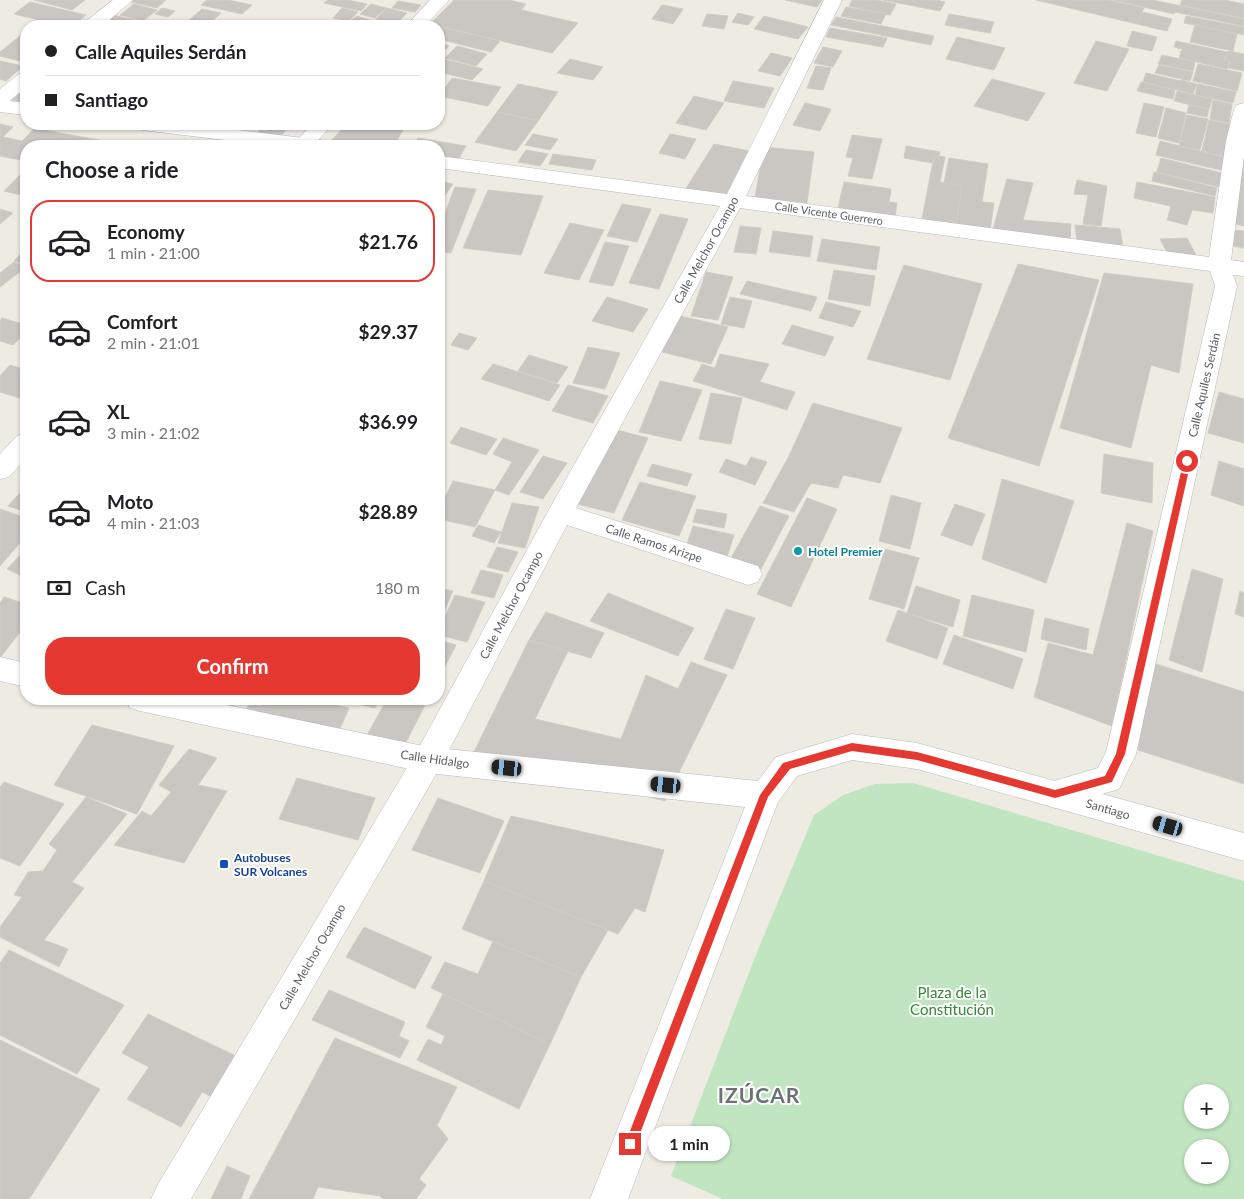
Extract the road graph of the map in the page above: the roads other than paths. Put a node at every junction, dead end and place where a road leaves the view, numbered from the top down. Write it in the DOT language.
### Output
graph roads {
  1 [pos="124,0"];
  2 [pos="440,0"];
  3 [pos="834,0"];
  4 [pos="99,20"];
  5 [pos="421,20"];
  6 [pos="20,83"];
  7 [pos="0,99"];
  8 [pos="0,106"];
  9 [pos="20,108"];
  10 [pos="1244,109"];
  11 [pos="188,130"];
  12 [pos="263,140"];
  13 [pos="445,163"];
  14 [pos="734,200"];
  15 [pos="1219,266"];
  16 [pos="1244,269"];
  17 [pos="20,448"];
  18 [pos="0,470"];
  19 [pos="560,513"];
  20 [pos="748,574"];
  21 [pos="0,669"];
  22 [pos="20,674"];
  23 [pos="168,705"];
  24 [pos="428,760"];
  25 [pos="1055,794"];
  26 [pos="765,795"];
  27 [pos="1244,847"];
  28 [pos="170,1199"];
  29 [pos="609,1199"];
  1 -- 4 [label="street"];
  2 -- 5 [label="street"];
  3 -- 14 [label="street, Calle Melchor Ocampo"];
  6 -- 7 [label="street"];
  8 -- 9 [label="street"];
  10 -- 15 [label="street, Calle Aquiles Serdán"];
  11 -- 12 [label="street"];
  13 -- 14 [label="street, Calle Vicente Guerrero"];
  14 -- 15 [label="street, Calle Vicente Guerrero"];
  14 -- 19 [label="street, Calle Melchor Ocampo"];
  15 -- 16 [label="street, Calle Vicente Guerrero"];
  15 -- 25 [label="street, Calle Aquiles Serdán"];
  17 -- 18 [label="street"];
  19 -- 20 [label="street, Calle Ramos Arizpe"];
  19 -- 24 [label="street, Calle Melchor Ocampo"];
  21 -- 22 [label="street"];
  23 -- 24 [label="street, Calle Hidalgo"];
  24 -- 26 [label="street, Calle Hidalgo"];
  24 -- 28 [label="street, Calle Melchor Ocampo"];
  25 -- 26 [label="street, Santiago"];
  25 -- 27 [label="street, Santiago"];
  26 -- 29 [label="street, Santiago"];
}
